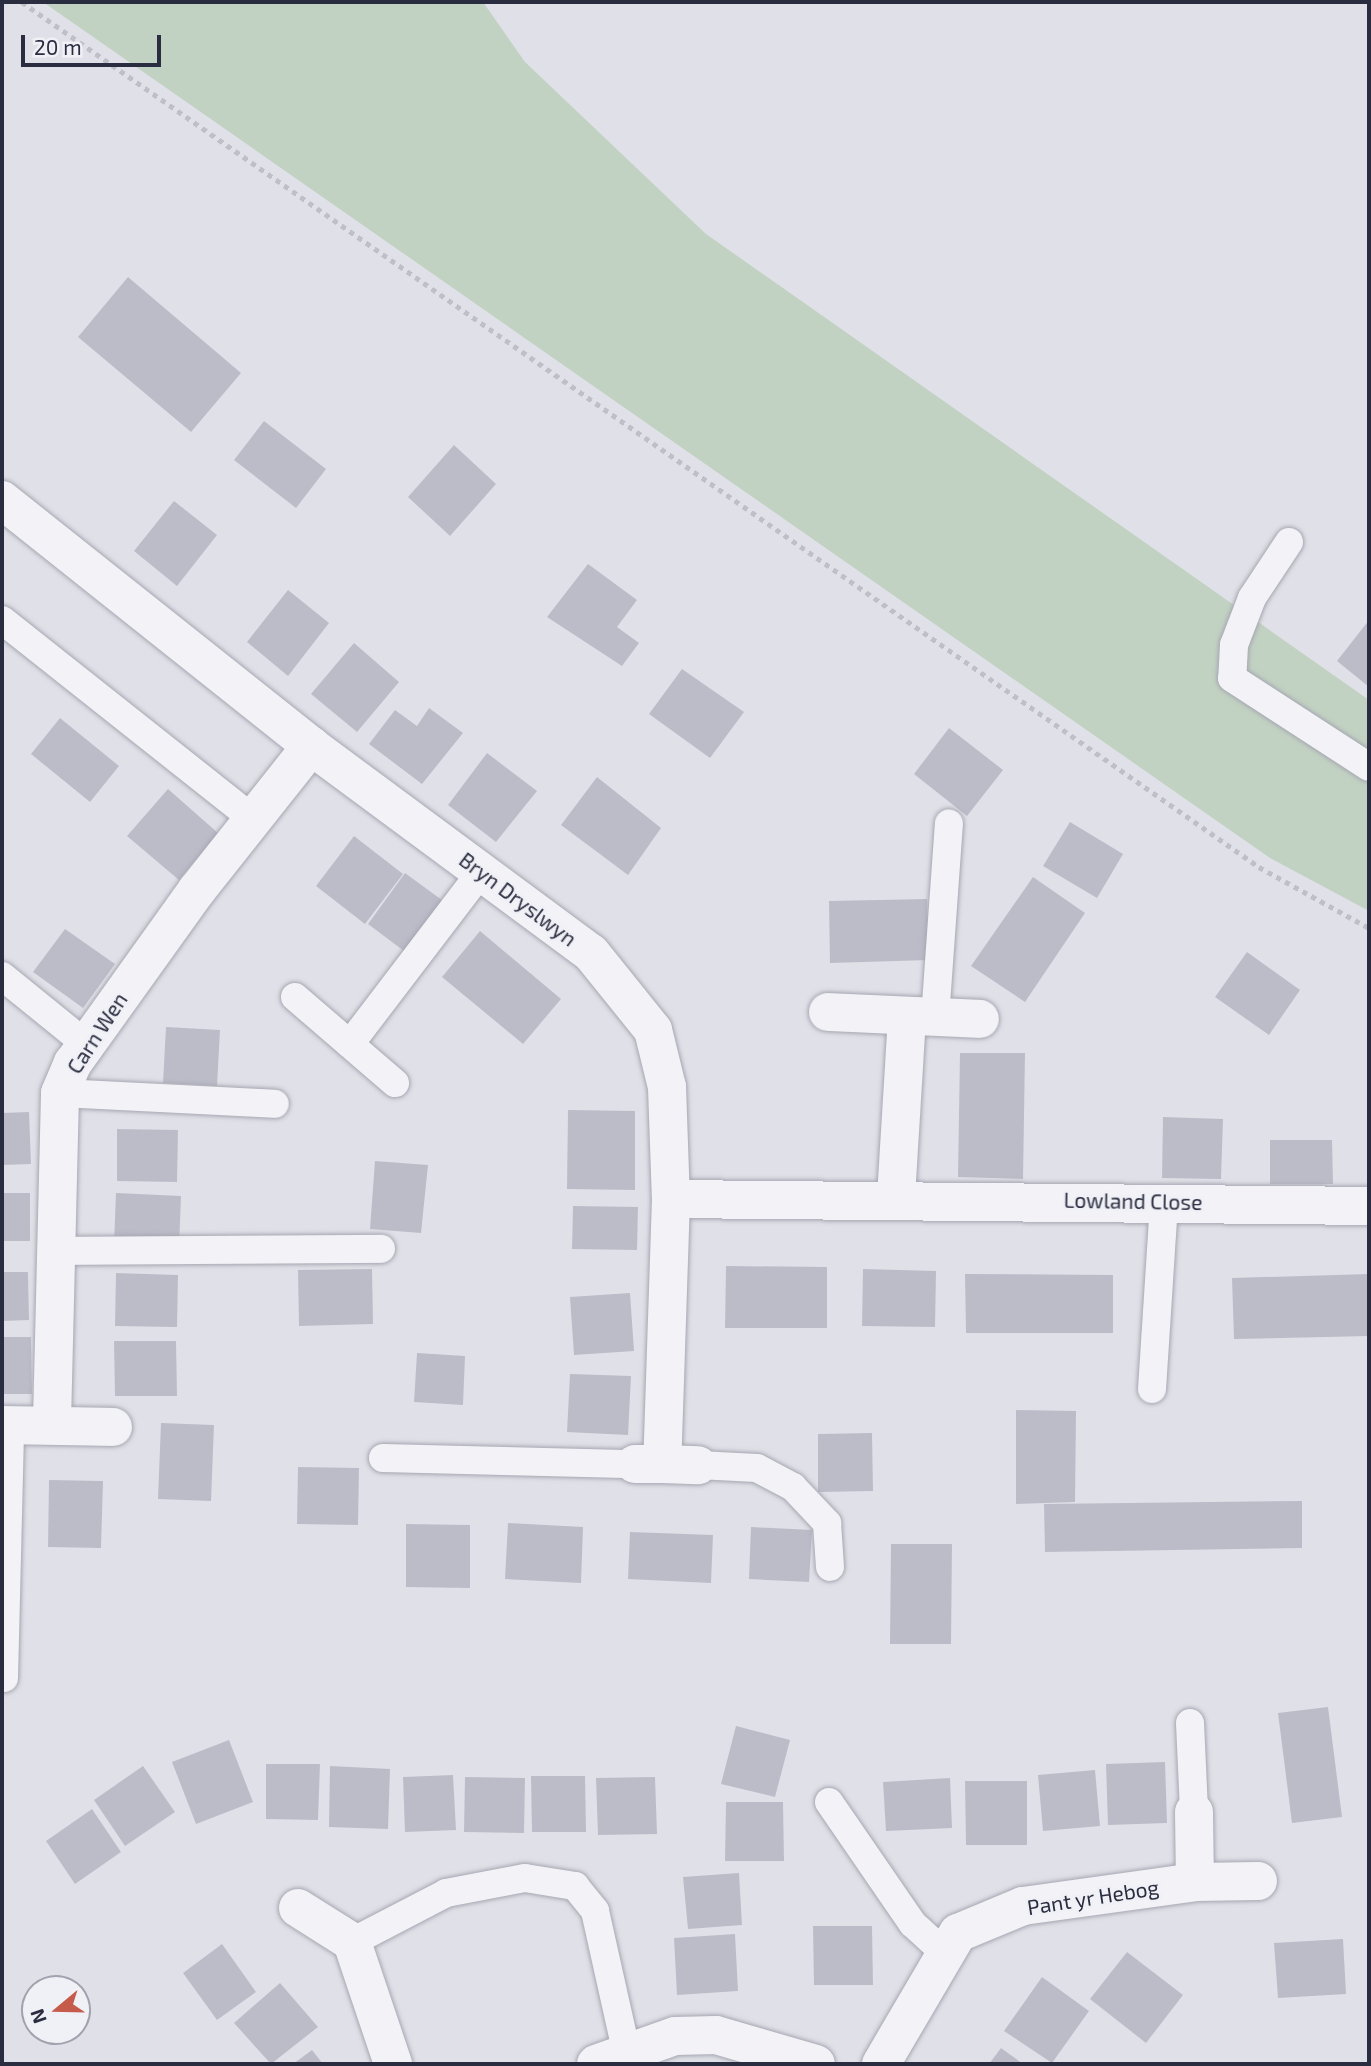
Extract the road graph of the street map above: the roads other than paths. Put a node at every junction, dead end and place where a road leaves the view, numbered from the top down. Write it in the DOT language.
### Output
graph roads {
  1 [pos="2,500"];
  2 [pos="1289,542"];
  3 [pos="2,620"];
  4 [pos="311,746"];
  5 [pos="1369,767"];
  6 [pos="254,819"];
  7 [pos="949,824"];
  8 [pos="481,872"];
  9 [pos="2,976"];
  10 [pos="295,997"];
  11 [pos="828,1012"];
  12 [pos="921,1017"];
  13 [pos="980,1019"];
  14 [pos="86,1044"];
  15 [pos="350,1044"];
  16 [pos="395,1083"];
  17 [pos="60,1093"];
  18 [pos="275,1104"];
  19 [pos="896,1197"];
  20 [pos="671,1199"];
  21 [pos="1164,1202"];
  22 [pos="1369,1206"];
  23 [pos="381,1249"];
  24 [pos="56,1251"];
  25 [pos="1152,1389"];
  26 [pos="52,1422"];
  27 [pos="6,1425"];
  28 [pos="113,1427"];
  29 [pos="383,1458"];
  30 [pos="665,1464"];
  31 [pos="830,1567"];
  32 [pos="4,1678"];
  33 [pos="1190,1723"];
  34 [pos="829,1802"];
  35 [pos="1194,1812"];
  36 [pos="1258,1881"];
  37 [pos="1195,1882"];
  38 [pos="298,1908"];
  39 [pos="352,1942"];
  40 [pos="946,1954"];
  41 [pos="611,2057"];
  42 [pos="393,2064"];
  43 [pos="816,2064"];
  44 [pos="881,2064"];
  1 -- 4 [label="street, Bryn Dryslwyn"];
  2 -- 5 [label="lane"];
  3 -- 6 [label="lane"];
  4 -- 6 [label="street, Carn Wen"];
  4 -- 8 [label="street, Bryn Dryslwyn"];
  6 -- 14 [label="street, Carn Wen"];
  7 -- 12 [label="lane"];
  8 -- 15 [label="lane"];
  8 -- 20 [label="street, Bryn Dryslwyn"];
  9 -- 14 [label="lane"];
  10 -- 15 [label="lane"];
  11 -- 12 [label="street"];
  12 -- 13 [label="street"];
  12 -- 19 [label="street"];
  14 -- 17 [label="street, Carn Wen"];
  15 -- 16 [label="lane"];
  17 -- 18 [label="lane"];
  17 -- 24 [label="street, Carn Wen"];
  19 -- 20 [label="street, Lowland Close"];
  19 -- 21 [label="street, Lowland Close"];
  20 -- 30 [label="street, Bryn Dryslwyn"];
  21 -- 22 [label="street, Lowland Close"];
  21 -- 25 [label="lane"];
  23 -- 24 [label="lane"];
  24 -- 26 [label="street, Carn Wen"];
  26 -- 27 [label="street"];
  26 -- 28 [label="street"];
  27 -- 32 [label="lane"];
  29 -- 30 [label="lane"];
  30 -- 31 [label="lane"];
  33 -- 35 [label="lane"];
  34 -- 40 [label="lane"];
  35 -- 37 [label="street"];
  36 -- 37 [label="street, Pant yr Hebog"];
  37 -- 40 [label="street, Pant yr Hebog"];
  38 -- 39 [label="street"];
  39 -- 41 [label="lane"];
  39 -- 42 [label="street"];
  40 -- 44 [label="street, Pant yr Hebog"];
  41 -- 43 [label="street"];
}
